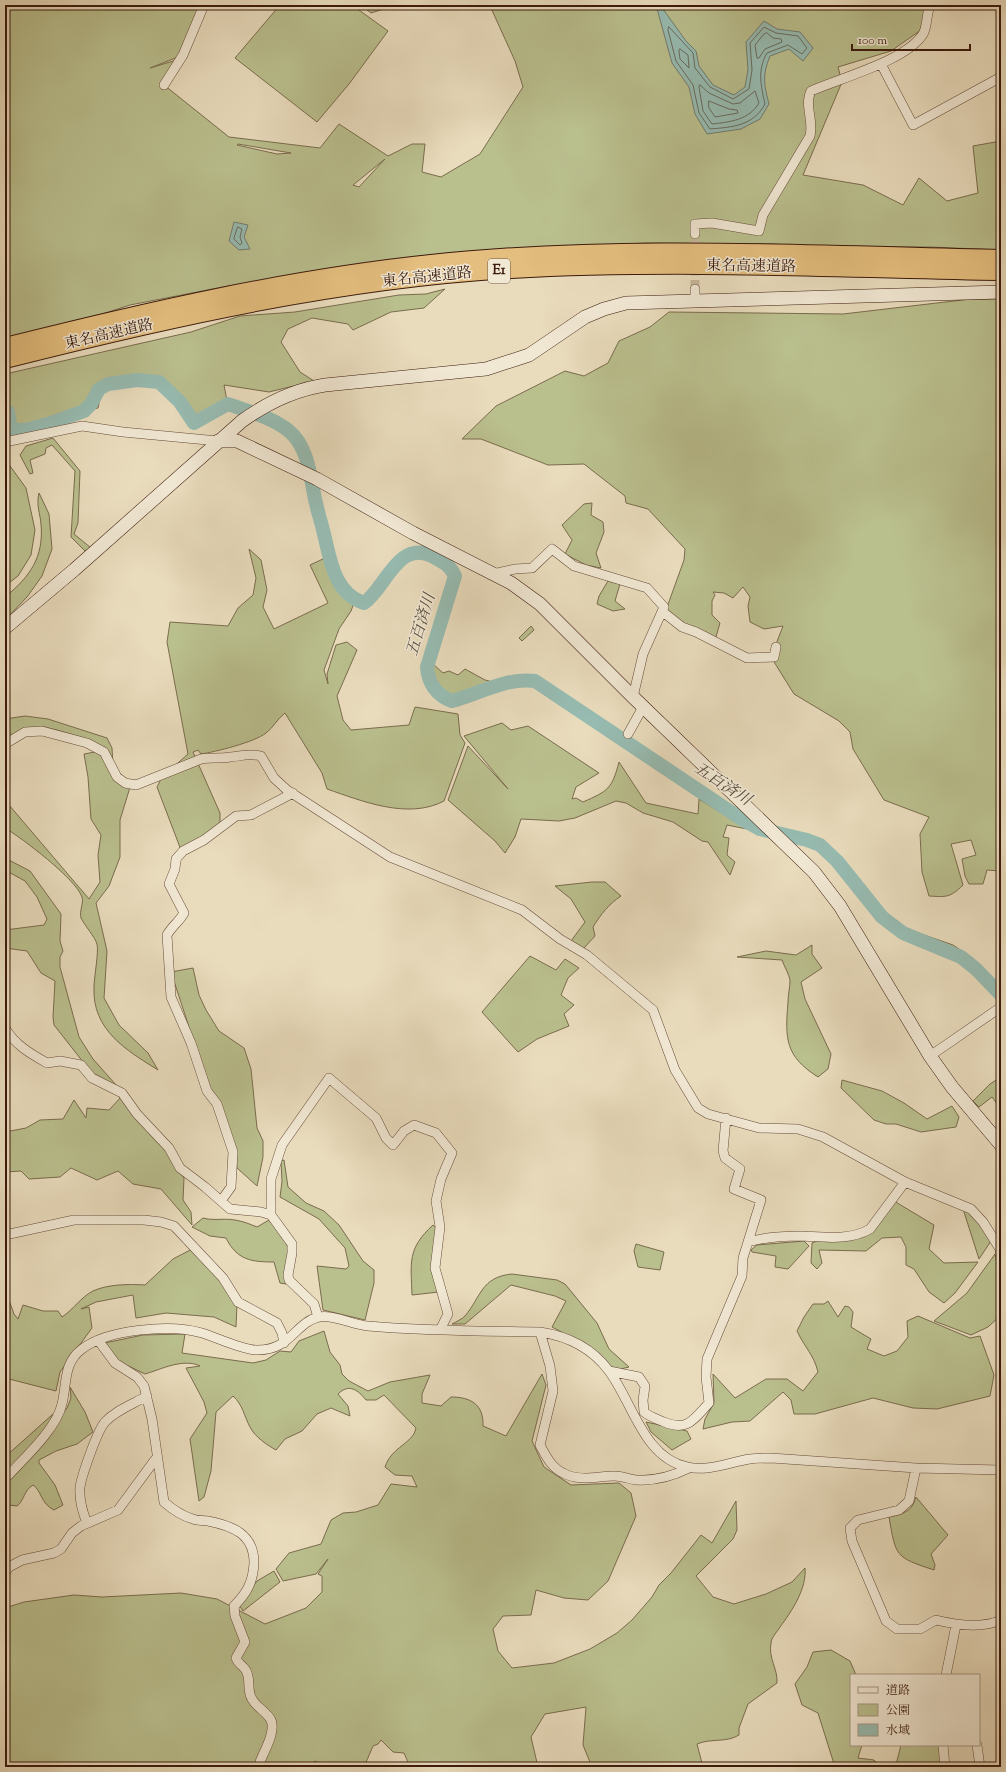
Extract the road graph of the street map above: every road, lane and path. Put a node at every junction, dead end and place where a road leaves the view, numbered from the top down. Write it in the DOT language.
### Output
graph roads {
  1 [pos="204,5"];
  2 [pos="931,5"];
  3 [pos="881,64"];
  4 [pos="1001,77"];
  5 [pos="164,85"];
  6 [pos="695,234"];
  7 [pos="1001,258"];
  8 [pos="1001,272"];
  9 [pos="1001,292"];
  10 [pos="5,346"];
  11 [pos="5,360"];
  12 [pos="218,441"];
  13 [pos="5,442"];
  14 [pos="493,574"];
  15 [pos="663,612"];
  16 [pos="5,628"];
  17 [pos="776,647"];
  18 [pos="633,697"];
  19 [pos="643,707"];
  20 [pos="628,734"];
  21 [pos="5,744"];
  22 [pos="293,793"];
  23 [pos="1001,1007"];
  24 [pos="5,1028"];
  25 [pos="930,1056"];
  26 [pos="726,1118"];
  27 [pos="1001,1145"];
  28 [pos="905,1182"];
  29 [pos="221,1201"];
  30 [pos="271,1214"];
  31 [pos="5,1235"];
  32 [pos="748,1242"];
  33 [pos="1001,1255"];
  34 [pos="318,1317"];
  35 [pos="440,1330"];
  36 [pos="540,1332"];
  37 [pos="98,1340"];
  38 [pos="284,1343"];
  39 [pos="609,1371"];
  40 [pos="147,1396"];
  41 [pos="157,1457"];
  42 [pos="689,1468"];
  43 [pos="916,1468"];
  44 [pos="1001,1470"];
  45 [pos="5,1479"];
  46 [pos="88,1523"];
  47 [pos="5,1573"];
  48 [pos="1001,1620"];
  49 [pos="956,1625"];
  50 [pos="946,1674"];
  51 [pos="943,1746"];
  52 [pos="978,1746"];
  53 [pos="262,1767"];
  54 [pos="945,1767"];
  55 [pos="980,1767"];
  1 -- 5 [label="street"];
  2 -- 3 [label="street"];
  3 -- 4 [label="street"];
  3 -- 6 [label="street"];
  7 -- 10 [label="highway, 東名高速道路 / E1"];
  8 -- 11 [label="highway, 東名高速道路 / E1"];
  9 -- 12 [label="street"];
  12 -- 13 [label="street"];
  12 -- 14 [label="street"];
  12 -- 16 [label="street"];
  14 -- 15 [label="street"];
  14 -- 18 [label="street"];
  15 -- 17 [label="street"];
  15 -- 18 [label="street"];
  18 -- 19 [label="street"];
  19 -- 20 [label="street"];
  19 -- 25 [label="street"];
  21 -- 22 [label="street"];
  22 -- 26 [label="street"];
  22 -- 29 [label="street"];
  23 -- 25 [label="street"];
  24 -- 29 [label="street"];
  25 -- 27 [label="street"];
  26 -- 28 [label="street"];
  26 -- 32 [label="street"];
  28 -- 32 [label="street"];
  28 -- 33 [label="street"];
  29 -- 30 [label="street"];
  30 -- 34 [label="street"];
  30 -- 35 [label="street"];
  31 -- 38 [label="street"];
  32 -- 39 [label="street"];
  34 -- 35 [label="street"];
  34 -- 38 [label="street"];
  35 -- 36 [label="street"];
  36 -- 39 [label="street"];
  36 -- 42 [label="street"];
  37 -- 38 [label="street"];
  37 -- 40 [label="street"];
  37 -- 45 [label="street"];
  39 -- 42 [label="street"];
  40 -- 41 [label="street"];
  40 -- 46 [label="street"];
  41 -- 46 [label="street"];
  41 -- 53 [label="street"];
  42 -- 43 [label="street"];
  43 -- 44 [label="street"];
  43 -- 49 [label="street"];
  46 -- 47 [label="street"];
  48 -- 49 [label="street"];
  49 -- 50 [label="street"];
  51 -- 54 [label="street"];
  52 -- 55 [label="street"];
}
